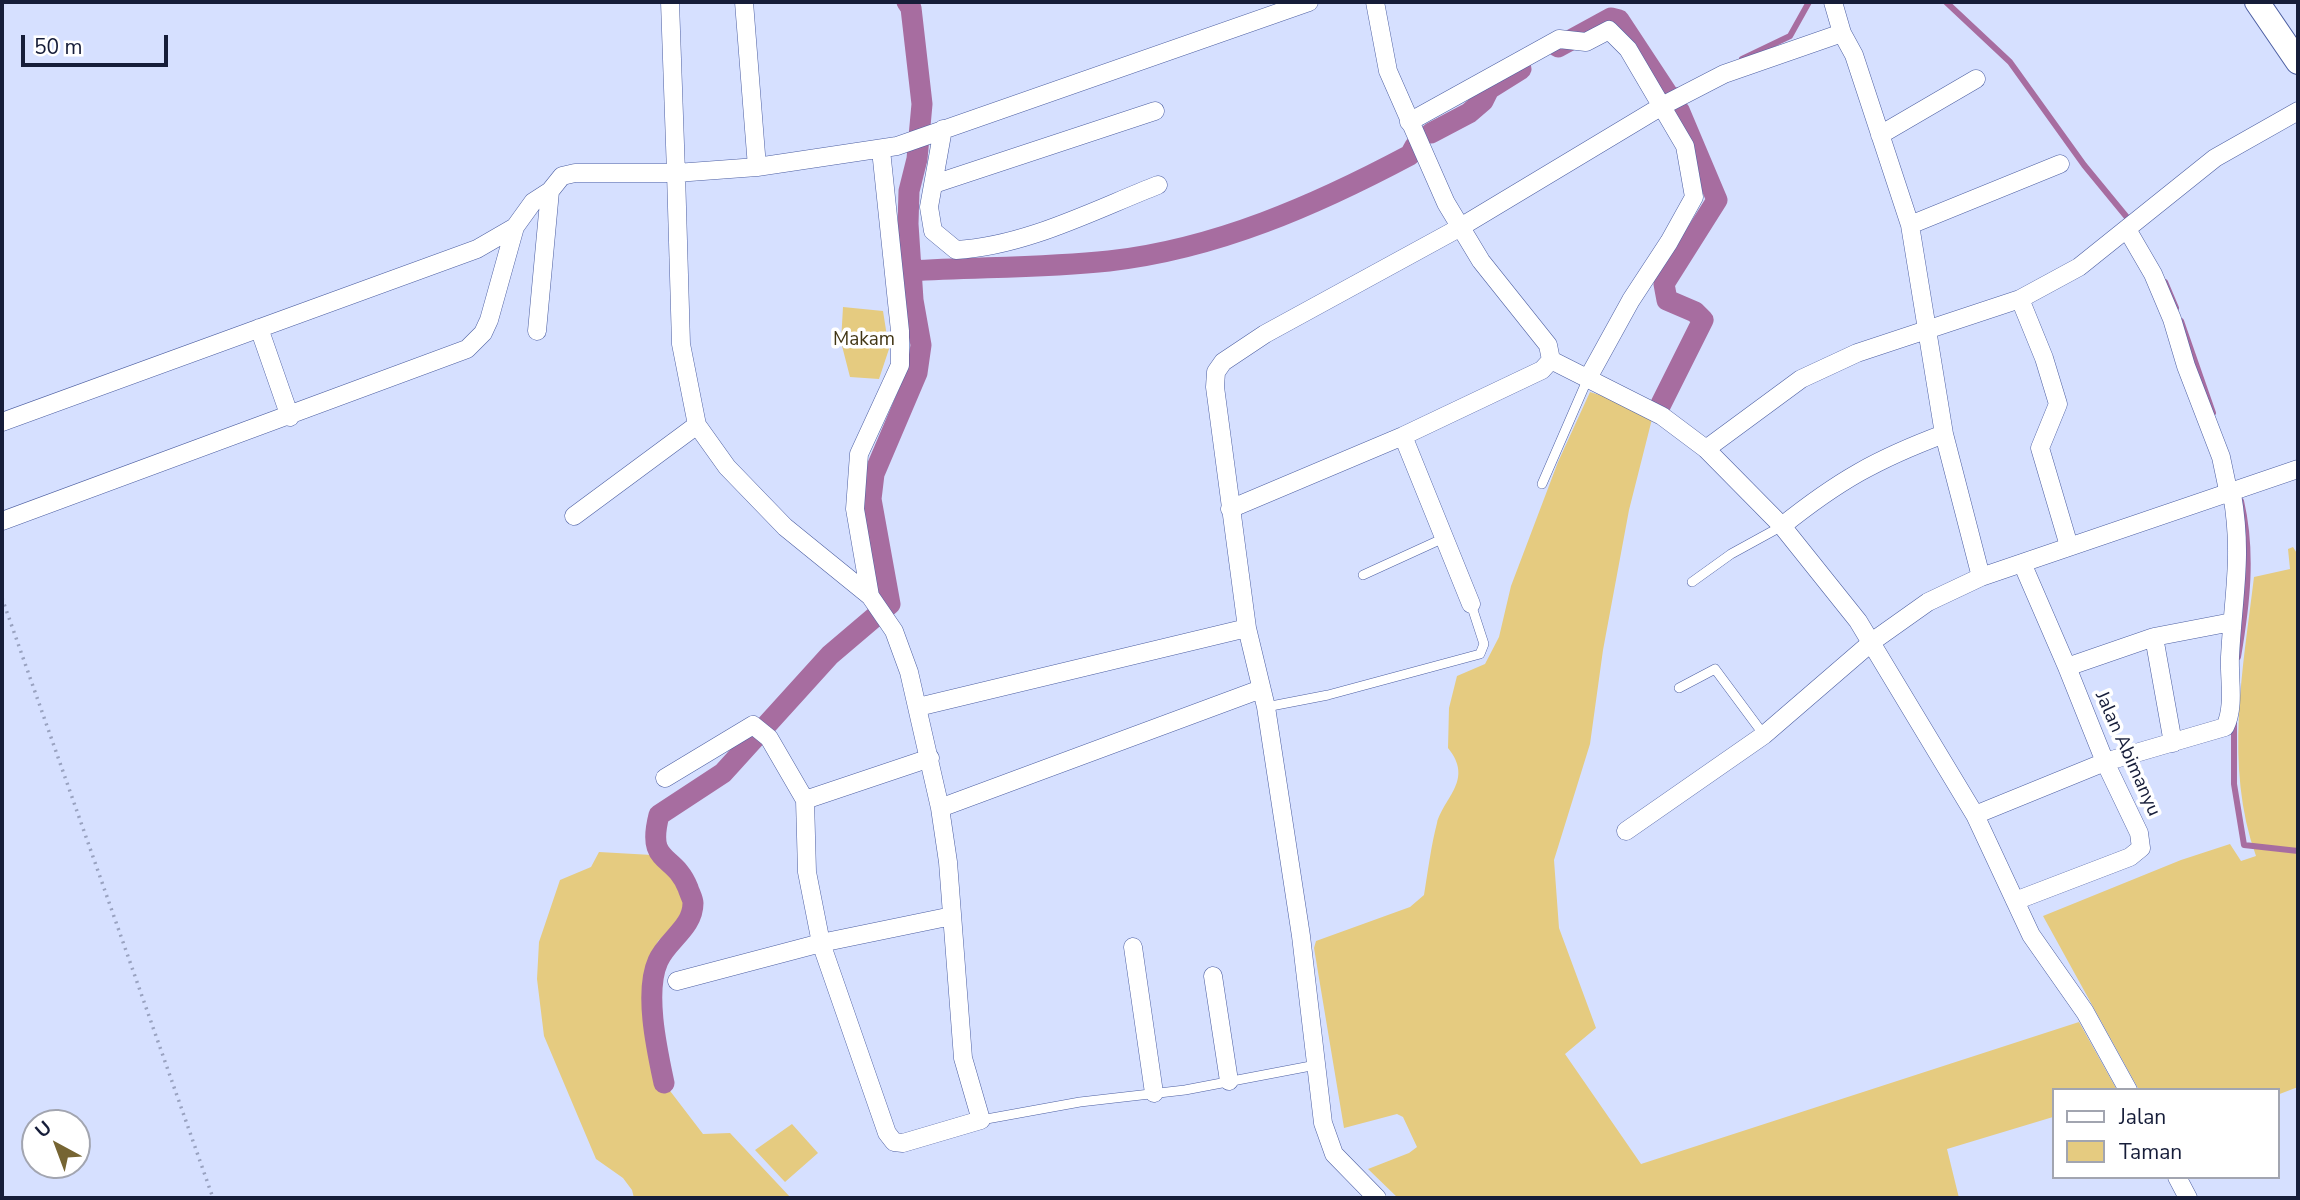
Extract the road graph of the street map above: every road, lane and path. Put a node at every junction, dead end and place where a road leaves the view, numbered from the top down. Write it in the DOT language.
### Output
graph roads {
  1 [pos="670,2"];
  2 [pos="744,2"];
  3 [pos="1309,2"];
  4 [pos="1375,2"];
  5 [pos="1833,2"];
  6 [pos="2257,2"];
  7 [pos="1842,33"];
  8 [pos="2298,62"];
  9 [pos="1976,79"];
  10 [pos="1662,106"];
  11 [pos="1155,111"];
  12 [pos="2298,111"];
  13 [pos="1409,122"];
  14 [pos="943,129"];
  15 [pos="1880,135"];
  16 [pos="889,148"];
  17 [pos="2060,164"];
  18 [pos="757,167"];
  19 [pos="676,173"];
  20 [pos="934,184"];
  21 [pos="1158,185"];
  22 [pos="550,191"];
  23 [pos="1910,225"];
  24 [pos="515,227"];
  25 [pos="1459,228"];
  26 [pos="2128,231"];
  27 [pos="2020,299"];
  28 [pos="259,328"];
  29 [pos="537,331"];
  30 [pos="1925,332"];
  31 [pos="1551,360"];
  32 [pos="1588,378"];
  33 [pos="290,417"];
  34 [pos="2,422"];
  35 [pos="697,425"];
  36 [pos="1944,434"];
  37 [pos="1403,436"];
  38 [pos="1706,449"];
  39 [pos="2298,469"];
  40 [pos="1542,484"];
  41 [pos="2230,495"];
  42 [pos="1230,509"];
  43 [pos="574,516"];
  44 [pos="2,521"];
  45 [pos="1782,526"];
  46 [pos="1444,538"];
  47 [pos="2069,546"];
  48 [pos="2022,563"];
  49 [pos="1363,575"];
  50 [pos="1981,577"];
  51 [pos="1692,582"];
  52 [pos="2,598"];
  53 [pos="877,604"];
  54 [pos="1471,604"];
  55 [pos="2232,622"];
  56 [pos="1247,628"];
  57 [pos="2154,637"];
  58 [pos="1872,641"];
  59 [pos="2067,667"];
  60 [pos="1679,688"];
  61 [pos="1261,689"];
  62 [pos="918,707"];
  63 [pos="1266,707"];
  64 [pos="1764,735"];
  65 [pos="2173,743"];
  66 [pos="930,758"];
  67 [pos="2105,762"];
  68 [pos="665,778"];
  69 [pos="805,800"];
  70 [pos="940,808"];
  71 [pos="1975,815"];
  72 [pos="1626,831"];
  73 [pos="2015,901"];
  74 [pos="952,916"];
  75 [pos="821,943"];
  76 [pos="1133,947"];
  77 [pos="1213,976"];
  78 [pos="677,981"];
  79 [pos="1316,1065"];
  80 [pos="1229,1081"];
  81 [pos="2127,1088"];
  82 [pos="1154,1093"];
  83 [pos="981,1120"];
  84 [pos="2178,1179"];
  85 [pos="213,1198"];
  86 [pos="1377,1198"];
  87 [pos="2188,1198"];
  1 -- 19 [label="street"];
  2 -- 18 [label="street"];
  3 -- 14 [label="street"];
  4 -- 13 [label="street"];
  5 -- 7 [label="street"];
  6 -- 8 [label="main road"];
  7 -- 10 [label="street"];
  7 -- 15 [label="street"];
  9 -- 15 [label="street"];
  10 -- 13 [label="street"];
  10 -- 25 [label="street"];
  10 -- 32 [label="street"];
  11 -- 20 [label="street"];
  12 -- 26 [label="street"];
  13 -- 25 [label="street"];
  14 -- 16 [label="street"];
  14 -- 20 [label="street"];
  15 -- 23 [label="street"];
  16 -- 18 [label="street"];
  16 -- 53 [label="street"];
  17 -- 23 [label="street"];
  18 -- 19 [label="street"];
  19 -- 22 [label="street"];
  19 -- 35 [label="street"];
  20 -- 21 [label="street"];
  22 -- 24 [label="street"];
  22 -- 29 [label="street"];
  23 -- 30 [label="street"];
  24 -- 28 [label="street"];
  24 -- 33 [label="street"];
  25 -- 31 [label="street"];
  25 -- 42 [label="street"];
  26 -- 27 [label="street"];
  26 -- 41 [label="street"];
  27 -- 30 [label="street"];
  27 -- 47 [label="street"];
  28 -- 33 [label="street"];
  28 -- 34 [label="street"];
  30 -- 36 [label="street"];
  30 -- 38 [label="street"];
  31 -- 32 [label="street"];
  31 -- 37 [label="street"];
  32 -- 38 [label="street"];
  32 -- 40 [label="lane"];
  33 -- 44 [label="street"];
  35 -- 43 [label="street"];
  35 -- 53 [label="street"];
  36 -- 45 [label="street"];
  36 -- 50 [label="street"];
  37 -- 42 [label="street"];
  37 -- 46 [label="street"];
  38 -- 45 [label="street"];
  39 -- 41 [label="street"];
  41 -- 47 [label="street"];
  41 -- 55 [label="street"];
  42 -- 56 [label="street"];
  45 -- 51 [label="lane"];
  45 -- 58 [label="street"];
  46 -- 49 [label="lane"];
  46 -- 54 [label="street"];
  47 -- 48 [label="street"];
  48 -- 50 [label="street"];
  48 -- 59 [label="street, Jalan Abimanyu"];
  50 -- 58 [label="street"];
  52 -- 85 [label="path"];
  53 -- 62 [label="street"];
  54 -- 63 [label="lane"];
  55 -- 57 [label="street"];
  55 -- 65 [label="street"];
  56 -- 61 [label="street"];
  56 -- 62 [label="street"];
  57 -- 59 [label="street"];
  57 -- 65 [label="street"];
  58 -- 64 [label="street"];
  58 -- 71 [label="street"];
  59 -- 67 [label="street, Jalan Abimanyu"];
  60 -- 64 [label="lane"];
  61 -- 63 [label="street"];
  61 -- 70 [label="street"];
  62 -- 66 [label="street"];
  63 -- 79 [label="street"];
  64 -- 72 [label="street"];
  65 -- 67 [label="street"];
  66 -- 69 [label="street"];
  66 -- 70 [label="street"];
  67 -- 71 [label="street"];
  67 -- 73 [label="street, Jalan Abimanyu"];
  68 -- 69 [label="street"];
  69 -- 75 [label="street"];
  70 -- 74 [label="street"];
  71 -- 73 [label="street"];
  73 -- 81 [label="street"];
  74 -- 75 [label="street"];
  74 -- 83 [label="street"];
  75 -- 78 [label="street"];
  75 -- 83 [label="street"];
  76 -- 82 [label="street"];
  77 -- 80 [label="street"];
  79 -- 80 [label="lane"];
  79 -- 86 [label="street"];
  80 -- 82 [label="lane"];
  82 -- 83 [label="lane"];
  84 -- 87 [label="street"];
}
